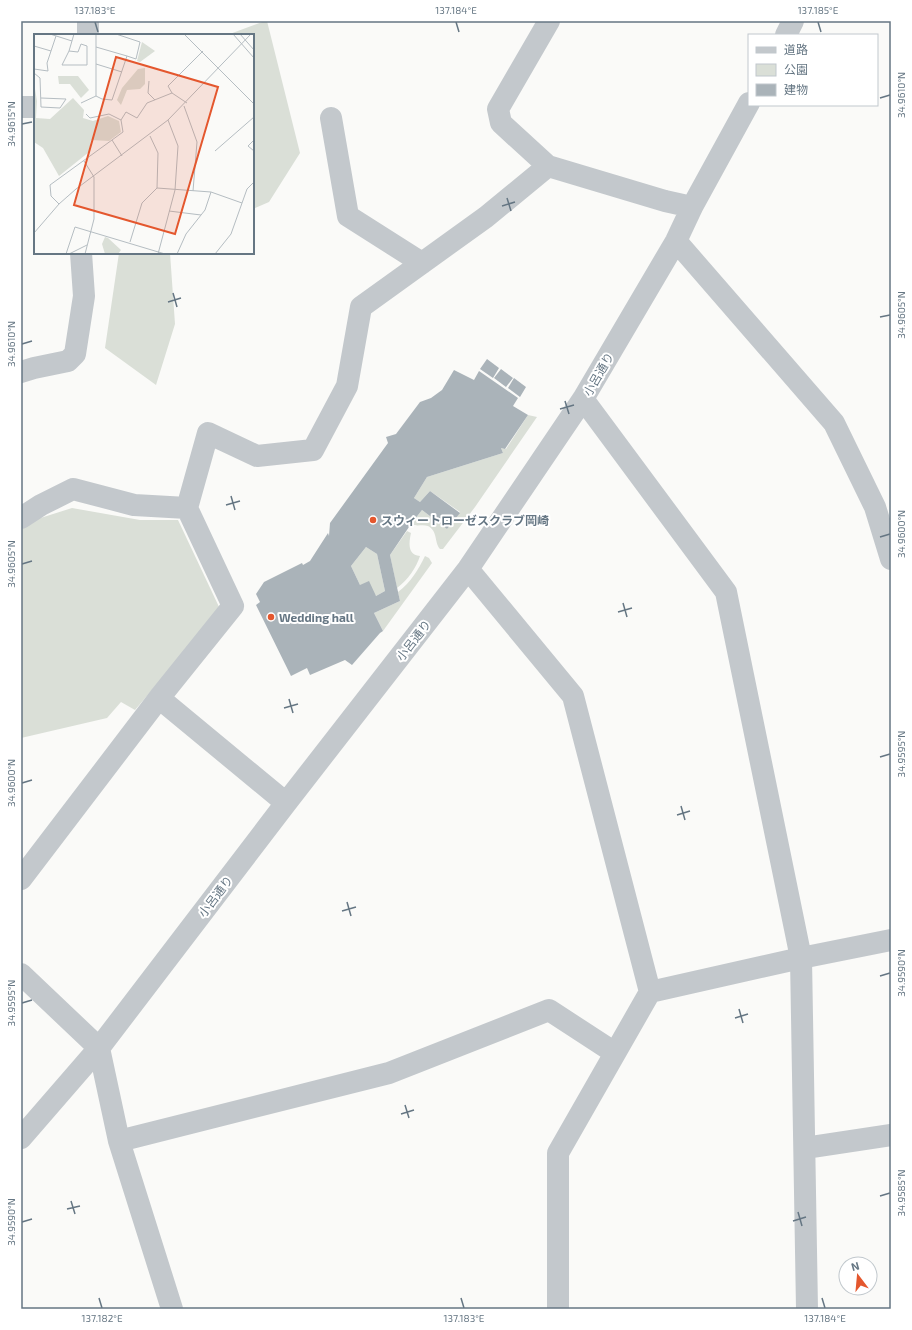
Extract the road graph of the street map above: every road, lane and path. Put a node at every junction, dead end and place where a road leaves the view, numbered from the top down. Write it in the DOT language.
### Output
graph roads {
  1 [pos="88,21"];
  2 [pos="548,21"];
  3 [pos="794,21"];
  4 [pos="88,34"];
  5 [pos="787,34"];
  6 [pos="748,105"];
  7 [pos="21,107"];
  8 [pos="34,107"];
  9 [pos="331,118"];
  10 [pos="548,166"];
  11 [pos="692,207"];
  12 [pos="676,241"];
  13 [pos="81,254"];
  14 [pos="422,263"];
  15 [pos="21,372"];
  16 [pos="583,399"];
  17 [pos="883,507"];
  18 [pos="187,508"];
  19 [pos="21,518"];
  20 [pos="891,559"];
  21 [pos="468,569"];
  22 [pos="159,698"];
  23 [pos="286,803"];
  24 [pos="21,879"];
  25 [pos="891,940"];
  26 [pos="801,958"];
  27 [pos="21,974"];
  28 [pos="650,992"];
  29 [pos="99,1048"];
  30 [pos="615,1054"];
  31 [pos="891,1135"];
  32 [pos="21,1138"];
  33 [pos="119,1141"];
  34 [pos="805,1148"];
  35 [pos="172,1309"];
  36 [pos="558,1309"];
  37 [pos="807,1309"];
  1 -- 4 [label="street"];
  2 -- 10 [label="street"];
  3 -- 5 [label="street"];
  6 -- 11 [label="street, 小呂通り"];
  7 -- 8 [label="street"];
  9 -- 14 [label="street"];
  10 -- 11 [label="street"];
  10 -- 14 [label="street"];
  11 -- 12 [label="street, 小呂通り"];
  12 -- 16 [label="street, 小呂通り"];
  12 -- 17 [label="street"];
  13 -- 15 [label="street"];
  14 -- 18 [label="street"];
  16 -- 21 [label="street, 小呂通り"];
  16 -- 26 [label="street"];
  17 -- 20 [label="street"];
  18 -- 19 [label="street"];
  18 -- 22 [label="street"];
  21 -- 23 [label="street, 小呂通り"];
  21 -- 28 [label="street"];
  22 -- 23 [label="street"];
  22 -- 24 [label="street"];
  23 -- 29 [label="street, 小呂通り"];
  25 -- 26 [label="street"];
  26 -- 28 [label="street"];
  26 -- 34 [label="street"];
  27 -- 29 [label="street"];
  28 -- 30 [label="street"];
  29 -- 32 [label="street, 小呂通り"];
  29 -- 33 [label="street"];
  30 -- 33 [label="street"];
  30 -- 36 [label="street"];
  31 -- 34 [label="street"];
  33 -- 35 [label="street"];
  34 -- 37 [label="street"];
}
